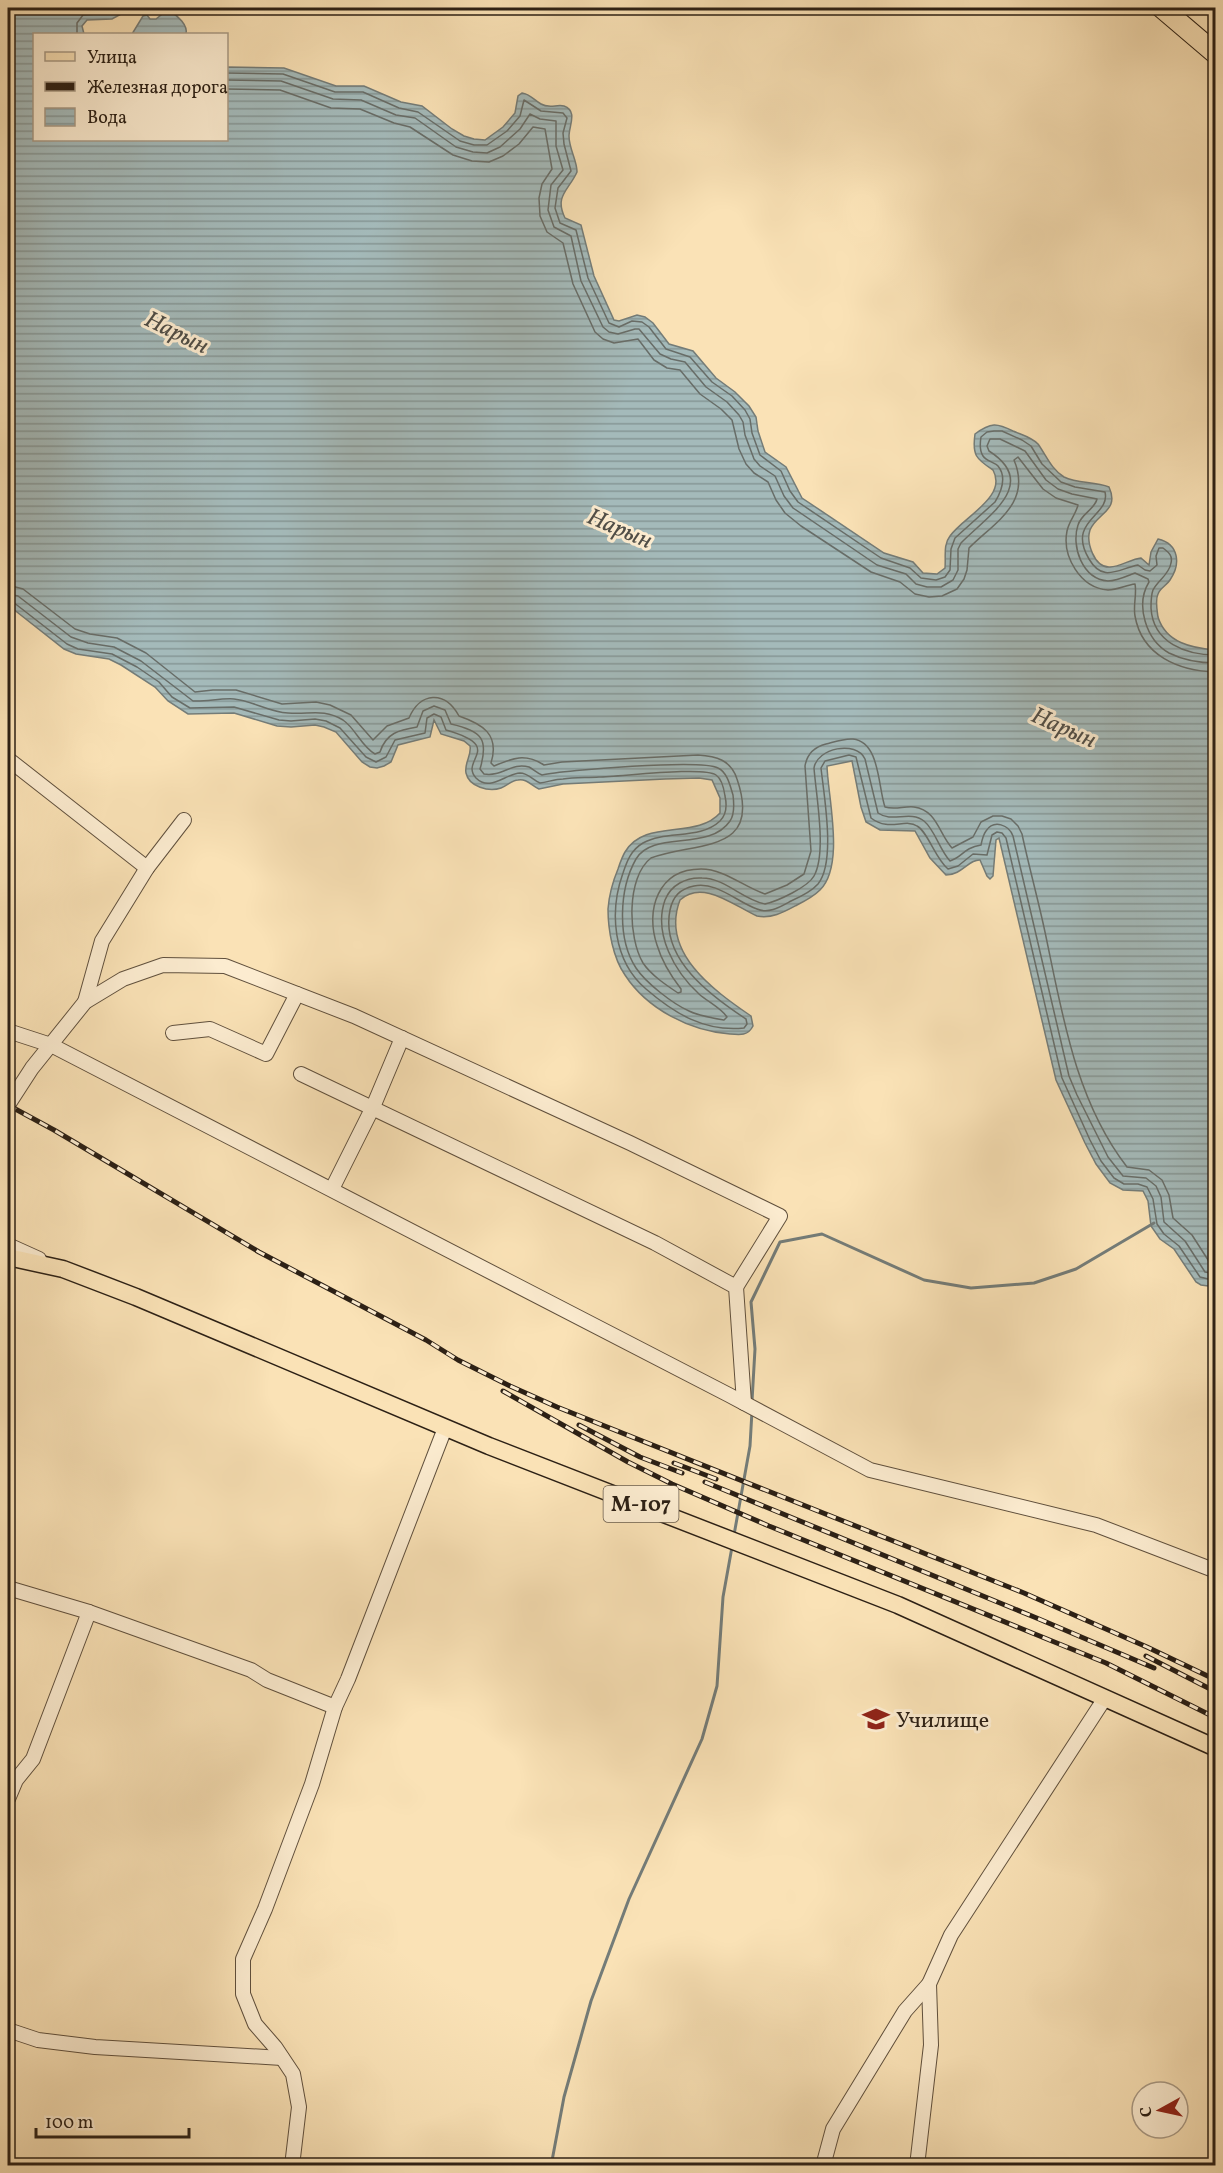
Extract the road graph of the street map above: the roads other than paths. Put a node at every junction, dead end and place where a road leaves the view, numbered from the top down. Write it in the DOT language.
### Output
graph roads {
  1 [pos="1162,8"];
  2 [pos="1215,54"];
  3 [pos="8,759"];
  4 [pos="184,820"];
  5 [pos="147,868"];
  6 [pos="297,994"];
  7 [pos="85,1002"];
  8 [pos="8,1030"];
  9 [pos="173,1033"];
  10 [pos="402,1038"];
  11 [pos="51,1045"];
  12 [pos="302,1074"];
  13 [pos="8,1105"];
  14 [pos="373,1107"];
  15 [pos="332,1189"];
  16 [pos="8,1245"];
  17 [pos="8,1257"];
  18 [pos="63,1269"];
  19 [pos="736,1287"];
  20 [pos="744,1403"];
  21 [pos="445,1428"];
  22 [pos="1215,1570"];
  23 [pos="8,1588"];
  24 [pos="89,1612"];
  25 [pos="1105,1698"];
  26 [pos="335,1707"];
  27 [pos="1215,1748"];
  28 [pos="8,1800"];
  29 [pos="929,1984"];
  30 [pos="8,2030"];
  31 [pos="282,2058"];
  32 [pos="292,2166"];
  33 [pos="823,2166"];
  34 [pos="917,2166"];
  1 -- 2 [label="highway"];
  3 -- 5 [label="street"];
  4 -- 5 [label="street"];
  5 -- 7 [label="street"];
  6 -- 7 [label="street"];
  6 -- 9 [label="street"];
  6 -- 10 [label="street"];
  7 -- 11 [label="street"];
  8 -- 11 [label="street"];
  10 -- 14 [label="street"];
  10 -- 19 [label="street"];
  11 -- 13 [label="street"];
  11 -- 15 [label="street"];
  12 -- 14 [label="street"];
  14 -- 15 [label="street"];
  14 -- 19 [label="street"];
  15 -- 20 [label="street"];
  16 -- 18 [label="street"];
  17 -- 18 [label="main road, М-107"];
  18 -- 21 [label="main road, М-107"];
  19 -- 20 [label="street"];
  20 -- 22 [label="street"];
  21 -- 25 [label="main road, М-107"];
  21 -- 26 [label="street"];
  23 -- 24 [label="street"];
  24 -- 26 [label="street"];
  24 -- 28 [label="street"];
  25 -- 27 [label="main road, М-107"];
  25 -- 29 [label="street"];
  26 -- 31 [label="street"];
  29 -- 33 [label="street"];
  29 -- 34 [label="street"];
  30 -- 31 [label="street"];
  31 -- 32 [label="street"];
}
